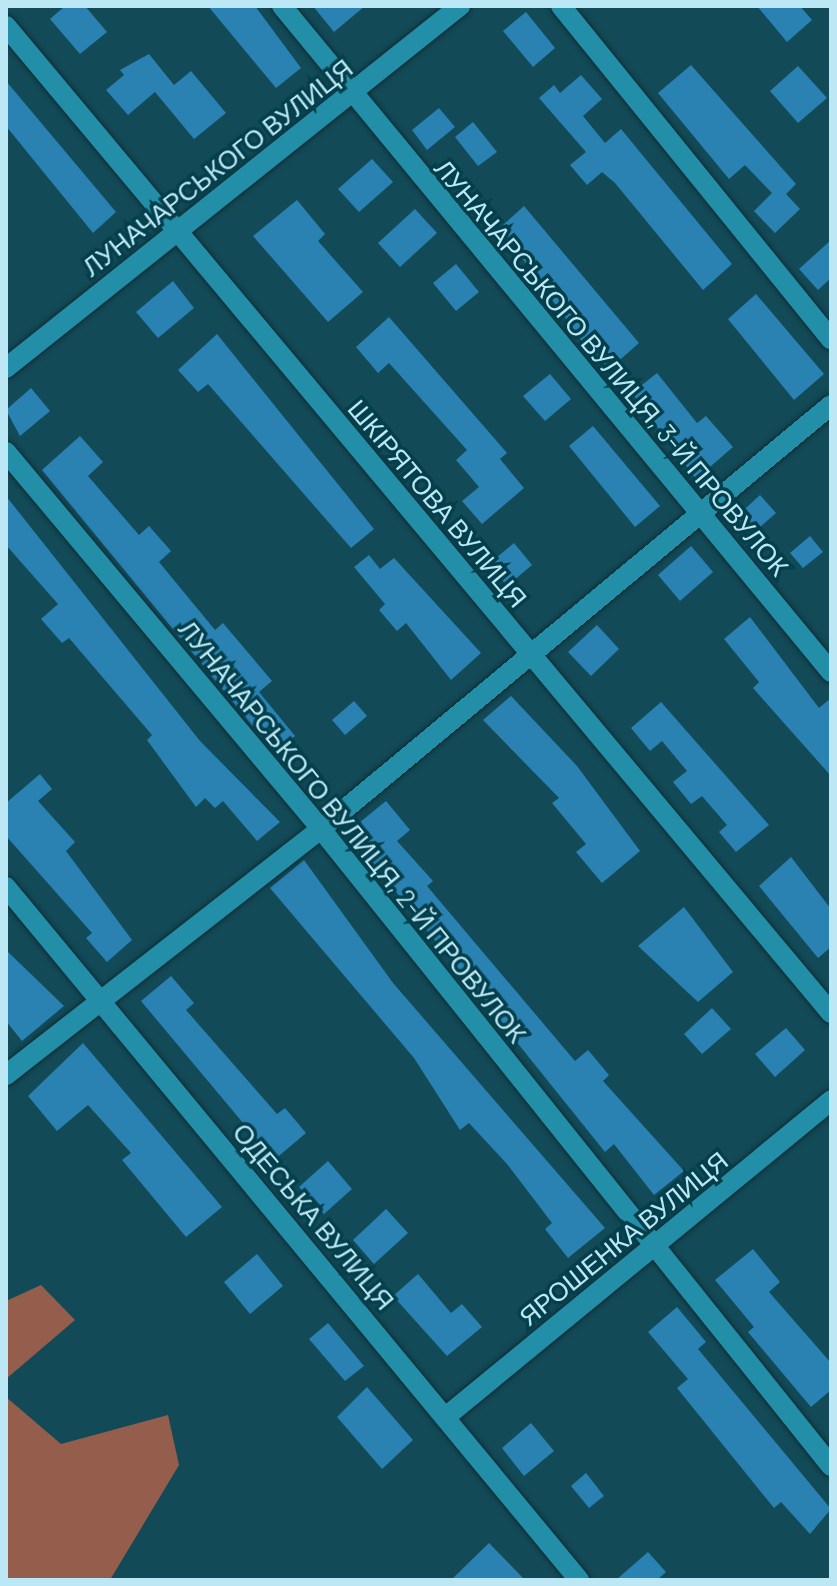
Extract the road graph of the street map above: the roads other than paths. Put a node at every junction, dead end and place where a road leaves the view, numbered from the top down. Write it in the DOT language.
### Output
graph roads {
  1 [pos="282,6"];
  2 [pos="460,6"];
  3 [pos="561,6"];
  4 [pos="6,26"];
  5 [pos="354,94"];
  6 [pos="174,230"];
  7 [pos="831,340"];
  8 [pos="6,368"];
  9 [pos="831,405"];
  10 [pos="6,452"];
  11 [pos="696,510"];
  12 [pos="529,651"];
  13 [pos="831,672"];
  14 [pos="321,829"];
  15 [pos="6,887"];
  16 [pos="101,1004"];
  17 [pos="831,1013"];
  18 [pos="6,1075"];
  19 [pos="831,1100"];
  20 [pos="656,1245"];
  21 [pos="448,1415"];
  22 [pos="831,1466"];
  23 [pos="579,1580"];
  1 -- 5 [label="street, ЛУНАЧАРСЬКОГО ВУЛИЦЯ, 3-Й ПРОВУЛОК"];
  2 -- 5 [label="street, ЛУНАЧАРСЬКОГО ВУЛИЦЯ"];
  3 -- 7 [label="street"];
  4 -- 6 [label="street, ШКІРЯТОВА ВУЛИЦЯ"];
  5 -- 6 [label="street, ЛУНАЧАРСЬКОГО ВУЛИЦЯ"];
  5 -- 11 [label="street, ЛУНАЧАРСЬКОГО ВУЛИЦЯ, 3-Й ПРОВУЛОК"];
  6 -- 8 [label="street, ЛУНАЧАРСЬКОГО ВУЛИЦЯ"];
  6 -- 12 [label="street, ШКІРЯТОВА ВУЛИЦЯ"];
  9 -- 11 [label="street"];
  10 -- 14 [label="street, ЛУНАЧАРСЬКОГО ВУЛИЦЯ, 2-Й ПРОВУЛОК"];
  11 -- 12 [label="street"];
  11 -- 13 [label="street, ЛУНАЧАРСЬКОГО ВУЛИЦЯ, 3-Й ПРОВУЛОК"];
  12 -- 14 [label="street"];
  12 -- 17 [label="street, ШКІРЯТОВА ВУЛИЦЯ"];
  14 -- 16 [label="street"];
  14 -- 20 [label="street, ЛУНАЧАРСЬКОГО ВУЛИЦЯ, 2-Й ПРОВУЛОК"];
  15 -- 16 [label="street, ОДЕСЬКА ВУЛИЦЯ"];
  16 -- 18 [label="street"];
  16 -- 21 [label="street, ОДЕСЬКА ВУЛИЦЯ"];
  19 -- 20 [label="street, ЯРОШЕНКА ВУЛИЦЯ"];
  20 -- 21 [label="street, ЯРОШЕНКА ВУЛИЦЯ"];
  20 -- 22 [label="street, ЛУНАЧАРСЬКОГО ВУЛИЦЯ, 2-Й ПРОВУЛОК"];
  21 -- 23 [label="street, ОДЕСЬКА ВУЛИЦЯ"];
}
